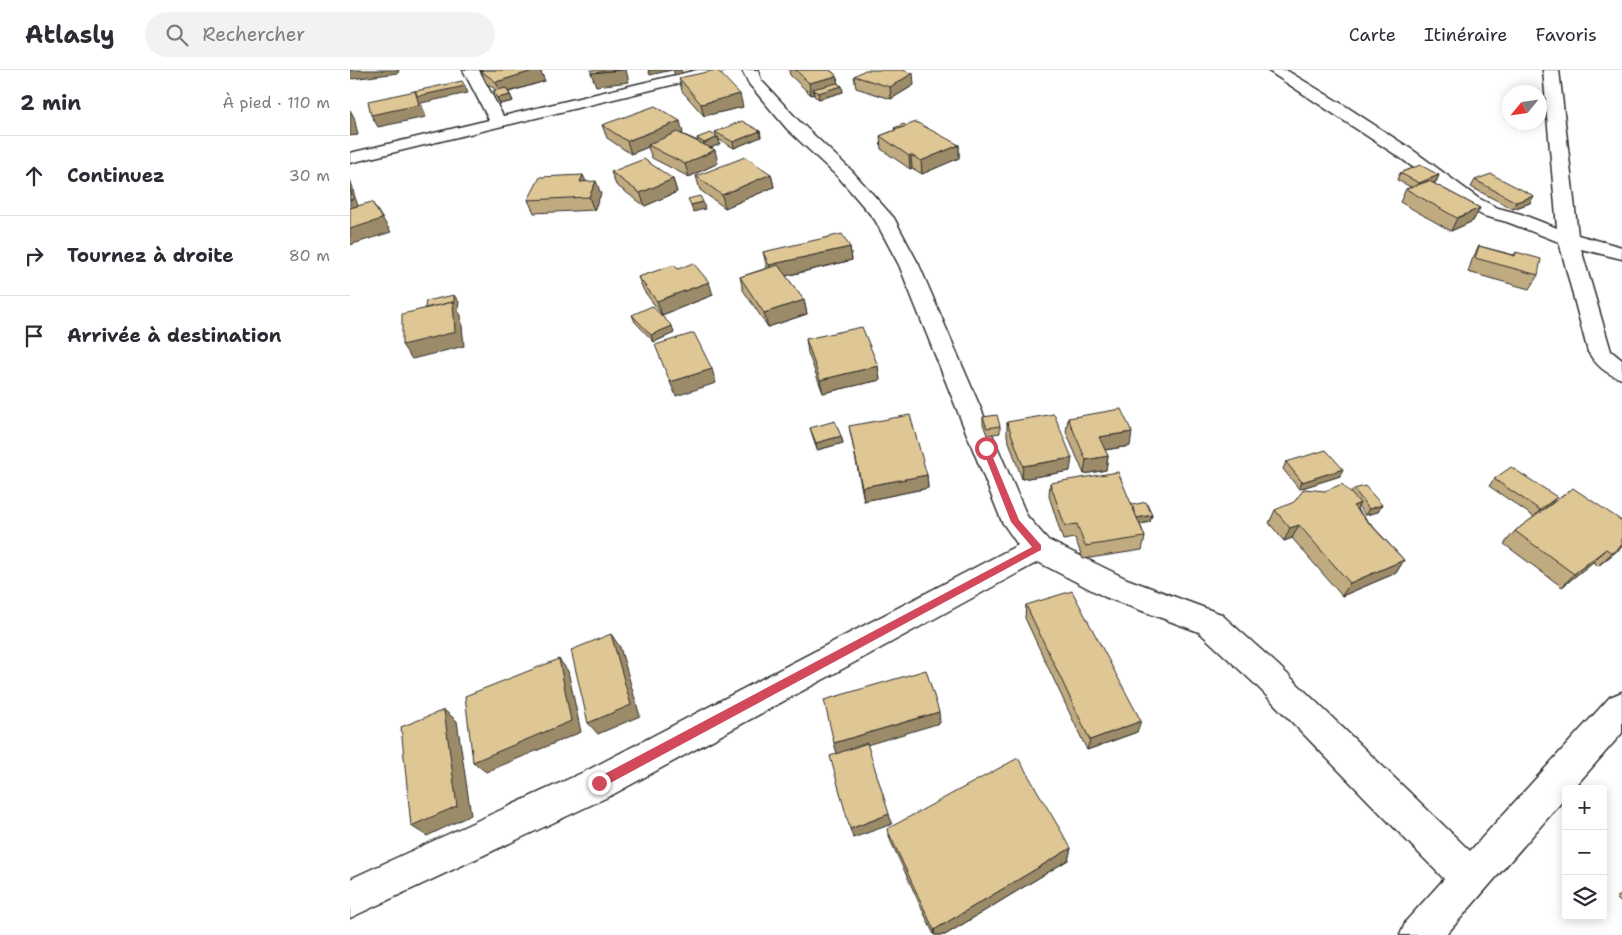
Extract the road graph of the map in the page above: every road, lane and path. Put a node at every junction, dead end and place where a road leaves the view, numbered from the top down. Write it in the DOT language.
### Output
graph roads {
  1 [pos="471,70"];
  2 [pos="716,70"];
  3 [pos="750,70"];
  4 [pos="1275,70"];
  5 [pos="1551,70"];
  6 [pos="498,122"];
  7 [pos="350,158"];
  8 [pos="1568,238"];
  9 [pos="1622,253"];
  10 [pos="1622,371"];
  11 [pos="1038,548"];
  12 [pos="1622,708"];
  13 [pos="1471,879"];
  14 [pos="350,899"];
  15 [pos="1420,935"];
  1 -- 6 [label="street"];
  2 -- 6 [label="street"];
  3 -- 11 [label="street"];
  4 -- 8 [label="street"];
  5 -- 8 [label="street"];
  6 -- 7 [label="street"];
  8 -- 9 [label="street"];
  8 -- 10 [label="street"];
  11 -- 13 [label="street"];
  11 -- 14 [label="street"];
  12 -- 13 [label="street"];
  13 -- 15 [label="street"];
}
